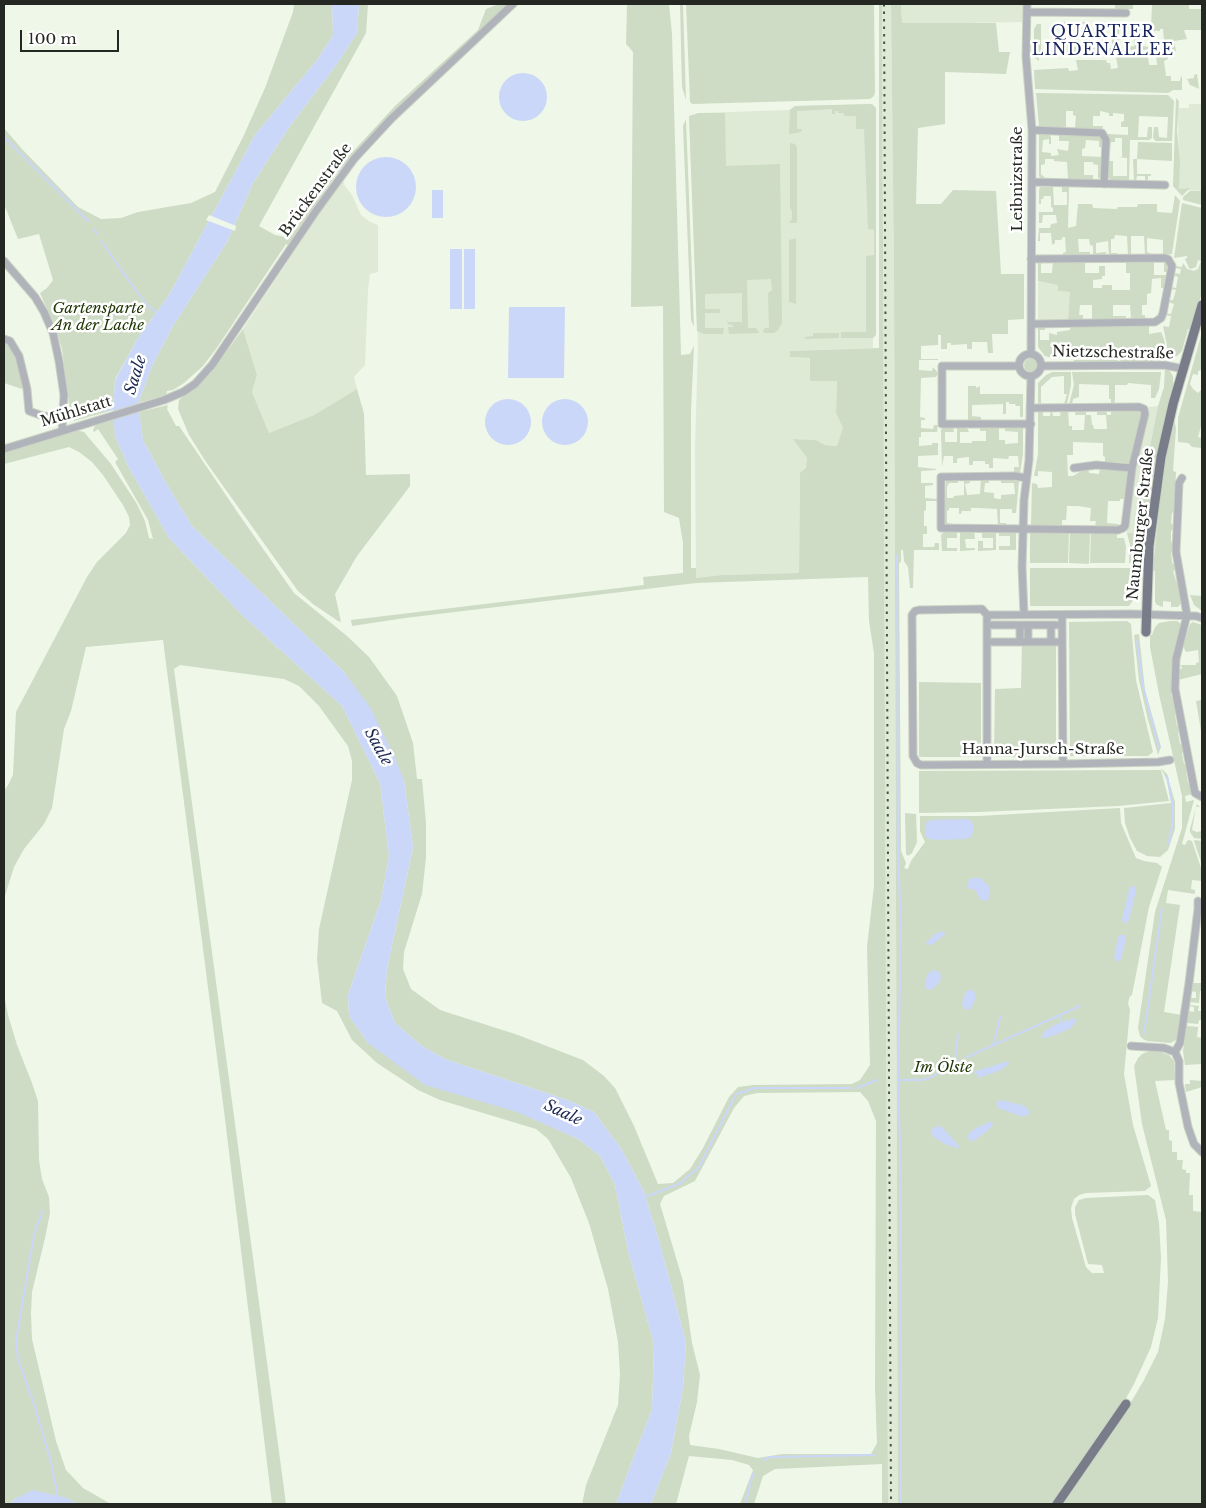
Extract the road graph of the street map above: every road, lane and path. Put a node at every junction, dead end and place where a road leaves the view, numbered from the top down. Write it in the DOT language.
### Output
graph roads {
  1 [pos="513,4"];
  2 [pos="1027,8"];
  3 [pos="1126,13"];
  4 [pos="1032,130"];
  5 [pos="1032,182"];
  6 [pos="1104,184"];
  7 [pos="1166,185"];
  8 [pos="1031,258"];
  9 [pos="4,261"];
  10 [pos="1202,306"];
  11 [pos="1031,324"];
  12 [pos="4,339"];
  13 [pos="1031,354"];
  14 [pos="1019,366"];
  15 [pos="1041,366"];
  16 [pos="1184,369"];
  17 [pos="1031,376"];
  18 [pos="157,403"];
  19 [pos="1030,408"];
  20 [pos="63,418"];
  21 [pos="1031,424"];
  22 [pos="62,431"];
  23 [pos="4,449"];
  24 [pos="1074,468"];
  25 [pos="1132,468"];
  26 [pos="1026,478"];
  27 [pos="1182,478"];
  28 [pos="1024,529"];
  29 [pos="1024,614"];
  30 [pos="1146,614"];
  31 [pos="987,615"];
  32 [pos="1062,615"];
  33 [pos="1187,616"];
  34 [pos="1202,618"];
  35 [pos="1030,624"];
  36 [pos="993,625"];
  37 [pos="1020,625"];
  38 [pos="1146,632"];
  39 [pos="993,642"];
  40 [pos="1020,642"];
  41 [pos="1028,642"];
  42 [pos="1170,760"];
  43 [pos="987,764"];
  44 [pos="1063,764"];
  45 [pos="1202,797"];
  46 [pos="1198,900"];
  47 [pos="1131,1046"];
  48 [pos="1175,1052"];
  49 [pos="1202,1152"];
  50 [pos="1126,1404"];
  51 [pos="1057,1504"];
  1 -- 18 [label="street, Brückenstraße"];
  2 -- 3 [label="street"];
  2 -- 4 [label="street, Leibnizstraße"];
  4 -- 5 [label="street, Leibnizstraße"];
  4 -- 6 [label="street"];
  5 -- 6 [label="street"];
  5 -- 8 [label="street, Leibnizstraße"];
  6 -- 7 [label="street"];
  8 -- 11 [label="street, Leibnizstraße"];
  8 -- 11 [label="street"];
  9 -- 20 [label="street"];
  10 -- 16 [label="main road, Naumburger Straße"];
  11 -- 13 [label="street, Leibnizstraße"];
  12 -- 20 [label="street"];
  13 -- 14 [label="street"];
  13 -- 15 [label="street"];
  14 -- 17 [label="street"];
  14 -- 21 [label="street"];
  15 -- 16 [label="street, Nietzschestraße"];
  15 -- 17 [label="street"];
  16 -- 30 [label="main road, Naumburger Straße"];
  17 -- 19 [label="street"];
  18 -- 22 [label="street, Mühlstatt"];
  19 -- 21 [label="street"];
  19 -- 25 [label="street"];
  20 -- 22 [label="street"];
  21 -- 26 [label="street"];
  22 -- 23 [label="street, Mühlstatt"];
  24 -- 25 [label="street"];
  25 -- 28 [label="street"];
  26 -- 28 [label="street"];
  26 -- 28 [label="street"];
  27 -- 33 [label="street"];
  28 -- 29 [label="street"];
  29 -- 31 [label="street"];
  29 -- 32 [label="street"];
  30 -- 32 [label="street"];
  30 -- 33 [label="street"];
  30 -- 38 [label="main road, Naumburger Straße"];
  31 -- 43 [label="street"];
  31 -- 43 [label="street, Hanna-Jursch-Straße"];
  32 -- 44 [label="street"];
  33 -- 34 [label="street"];
  33 -- 45 [label="street"];
  35 -- 37 [label="street"];
  35 -- 41 [label="street"];
  35 -- 41 [label="street"];
  36 -- 37 [label="street"];
  37 -- 40 [label="street"];
  39 -- 40 [label="street"];
  40 -- 41 [label="street"];
  42 -- 44 [label="street, Hanna-Jursch-Straße"];
  43 -- 44 [label="street, Hanna-Jursch-Straße"];
  46 -- 48 [label="street"];
  47 -- 48 [label="street"];
  48 -- 49 [label="street"];
  50 -- 51 [label="main road"];
}
